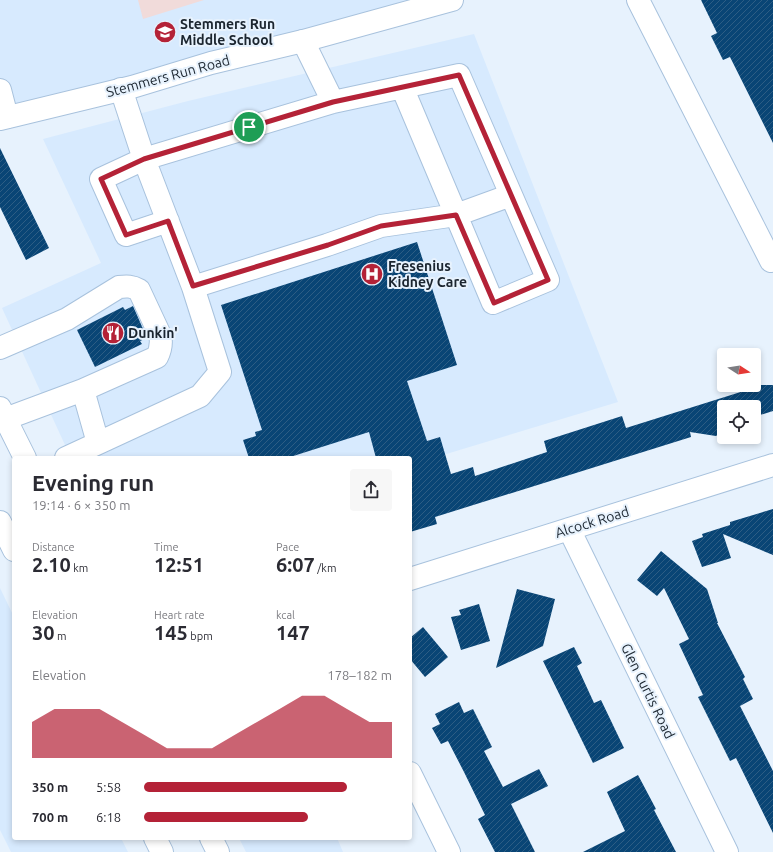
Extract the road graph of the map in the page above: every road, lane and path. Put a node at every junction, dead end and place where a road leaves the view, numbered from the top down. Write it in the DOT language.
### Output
graph roads {
  1 [pos="452,0"];
  2 [pos="638,0"];
  3 [pos="303,41"];
  4 [pos="402,87"];
  5 [pos="0,90"];
  6 [pos="120,90"];
  7 [pos="333,102"];
  8 [pos="3,118"];
  9 [pos="144,159"];
  10 [pos="511,195"];
  11 [pos="456,215"];
  12 [pos="168,221"];
  13 [pos="771,261"];
  14 [pos="193,286"];
  15 [pos="0,348"];
  16 [pos="83,390"];
  17 [pos="3,413"];
  18 [pos="98,443"];
  19 [pos="24,456"];
  20 [pos="70,456"];
  21 [pos="773,465"];
  22 [pos="0,522"];
  23 [pos="569,530"];
  24 [pos="12,546"];
  25 [pos="412,578"];
  26 [pos="412,777"];
  27 [pos="156,840"];
  28 [pos="212,840"];
  29 [pos="162,852"];
  30 [pos="218,852"];
  31 [pos="449,852"];
  32 [pos="727,852"];
  1 -- 3 [label="street, Stemmers Run Road"];
  2 -- 13 [label="street"];
  3 -- 6 [label="street, Stemmers Run Road"];
  3 -- 7 [label="street"];
  4 -- 7 [label="street"];
  4 -- 10 [label="street"];
  4 -- 11 [label="street"];
  5 -- 8 [label="street"];
  6 -- 8 [label="street, Stemmers Run Road"];
  6 -- 9 [label="street"];
  7 -- 9 [label="street"];
  9 -- 12 [label="street"];
  9 -- 12 [label="street"];
  10 -- 11 [label="street"];
  10 -- 11 [label="street"];
  11 -- 14 [label="street"];
  12 -- 14 [label="street"];
  14 -- 18 [label="street"];
  15 -- 16 [label="street"];
  16 -- 17 [label="street"];
  16 -- 18 [label="street"];
  17 -- 19 [label="street"];
  18 -- 20 [label="street"];
  21 -- 23 [label="street, Alcock Road"];
  22 -- 24 [label="street"];
  23 -- 25 [label="street, Alcock Road"];
  23 -- 32 [label="street, Glen Curtis Road"];
  26 -- 31 [label="street"];
  27 -- 29 [label="street"];
  28 -- 30 [label="street"];
}
